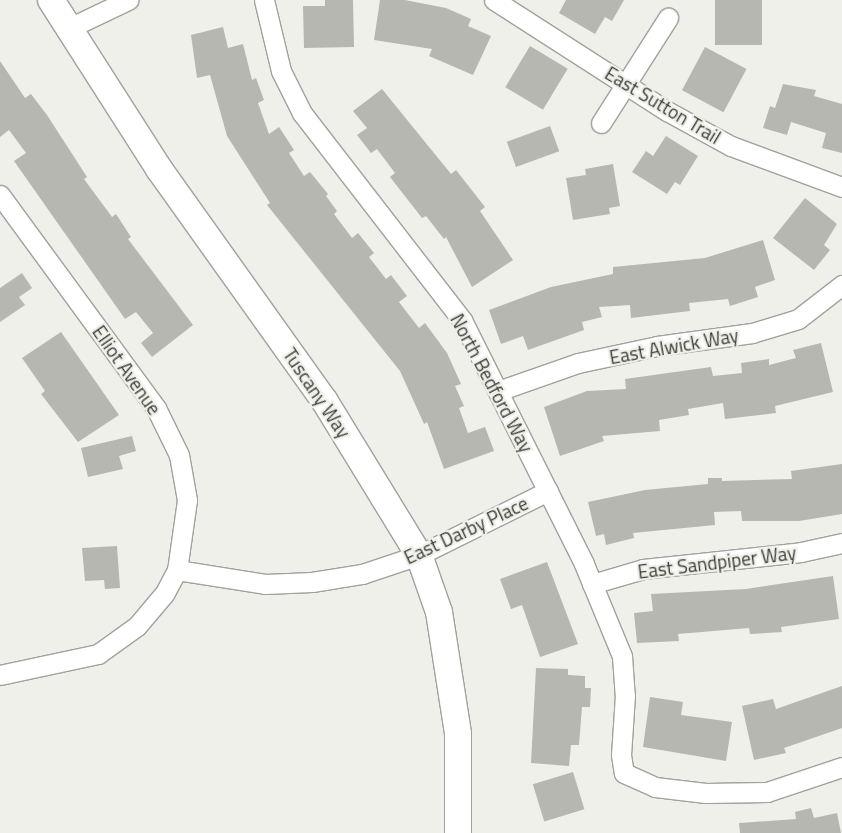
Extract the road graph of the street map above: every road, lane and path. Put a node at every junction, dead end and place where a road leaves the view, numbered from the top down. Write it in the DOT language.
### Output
graph roads {
  1 [pos="51,0"];
  2 [pos="128,0"];
  3 [pos="264,0"];
  4 [pos="494,0"];
  5 [pos="668,18"];
  6 [pos="67,29"];
  7 [pos="626,83"];
  8 [pos="601,123"];
  9 [pos="842,187"];
  10 [pos="0,195"];
  11 [pos="842,285"];
  12 [pos="498,391"];
  13 [pos="548,491"];
  14 [pos="842,543"];
  15 [pos="419,555"];
  16 [pos="177,570"];
  17 [pos="592,584"];
  18 [pos="0,675"];
  19 [pos="842,767"];
  20 [pos="458,833"];
  1 -- 6 [label="street, Tuscany Way"];
  2 -- 6 [label="street"];
  3 -- 12 [label="street, North Bedford Way"];
  4 -- 7 [label="street, East Sutton Trail"];
  5 -- 7 [label="street"];
  6 -- 15 [label="street, Tuscany Way"];
  7 -- 8 [label="street"];
  7 -- 9 [label="street, East Sutton Trail"];
  10 -- 16 [label="street, Elliot Avenue"];
  11 -- 12 [label="street, East Alwick Way"];
  12 -- 13 [label="street, North Bedford Way"];
  13 -- 15 [label="street, East Darby Place"];
  13 -- 17 [label="street, North Bedford Way"];
  14 -- 17 [label="street, East Sandpiper Way"];
  15 -- 16 [label="street, East Darby Place"];
  15 -- 20 [label="street, Tuscany Way"];
  16 -- 18 [label="street"];
  17 -- 19 [label="street, North Bedford Way"];
}
